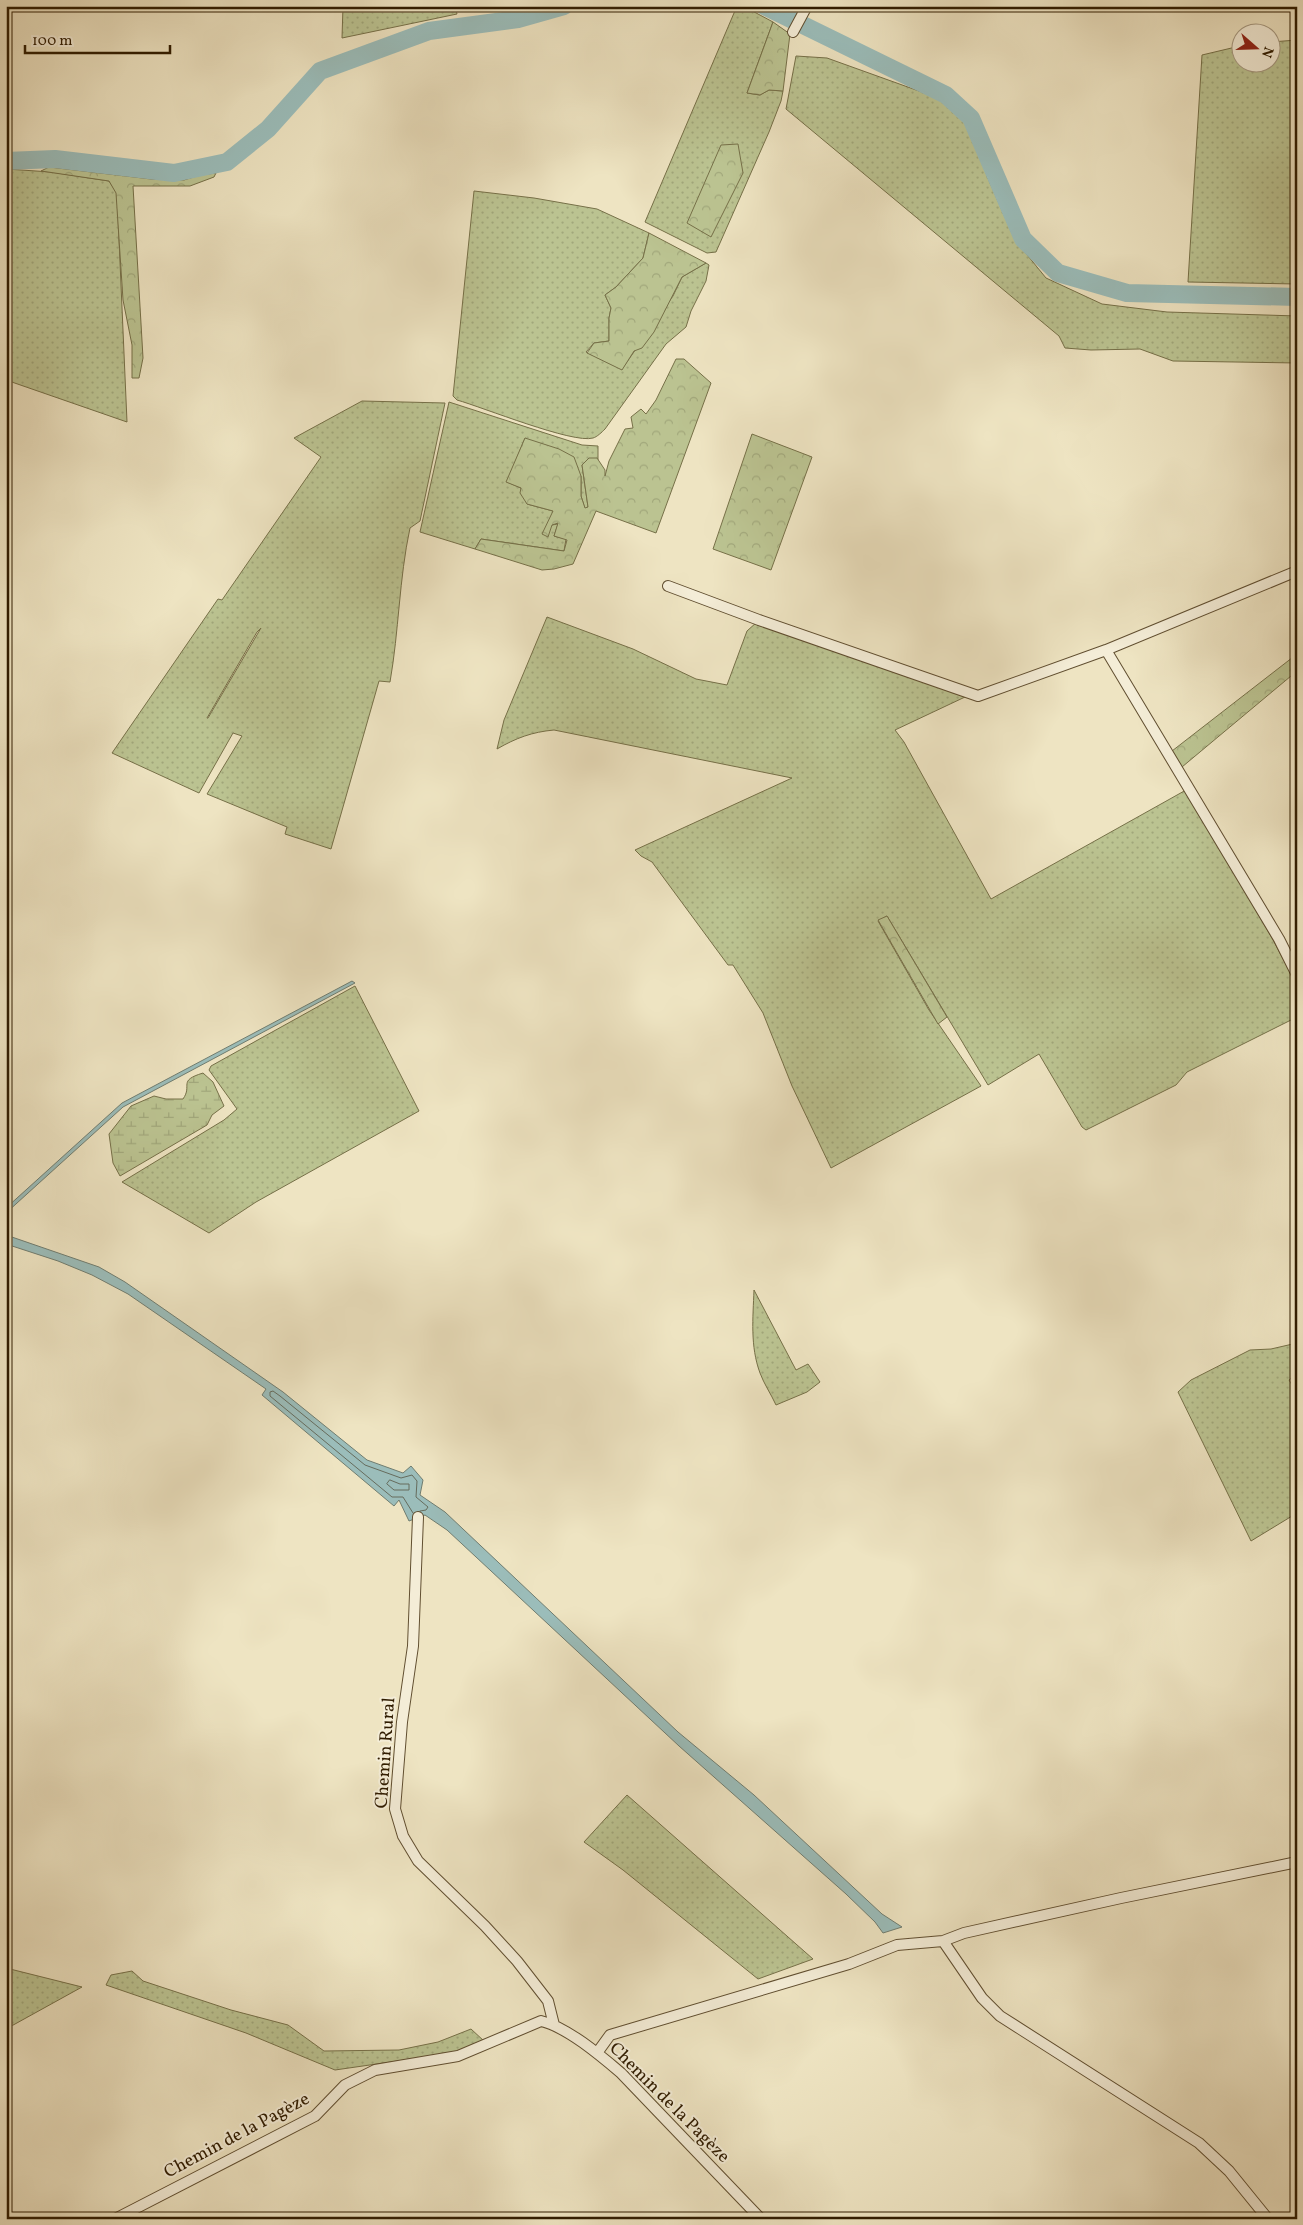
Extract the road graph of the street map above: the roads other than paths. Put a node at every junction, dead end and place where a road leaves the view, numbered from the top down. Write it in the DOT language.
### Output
graph roads {
  1 [pos="805,9"];
  2 [pos="793,32"];
  3 [pos="1297,571"];
  4 [pos="668,586"];
  5 [pos="1106,650"];
  6 [pos="1297,975"];
  7 [pos="418,1517"];
  8 [pos="1297,1862"];
  9 [pos="943,1941"];
  10 [pos="554,2025"];
  11 [pos="597,2053"];
  12 [pos="114,2219"];
  13 [pos="761,2219"];
  14 [pos="1268,2219"];
  1 -- 2 [label="street"];
  3 -- 5 [label="street"];
  4 -- 5 [label="street"];
  5 -- 6 [label="street"];
  7 -- 10 [label="street, Chemin Rural"];
  8 -- 9 [label="street"];
  9 -- 11 [label="street"];
  9 -- 14 [label="street"];
  10 -- 11 [label="street, Chemin de la Pagèze"];
  10 -- 12 [label="street, Chemin de la Pagèze"];
  11 -- 13 [label="street, Chemin de la Pagèze"];
}
